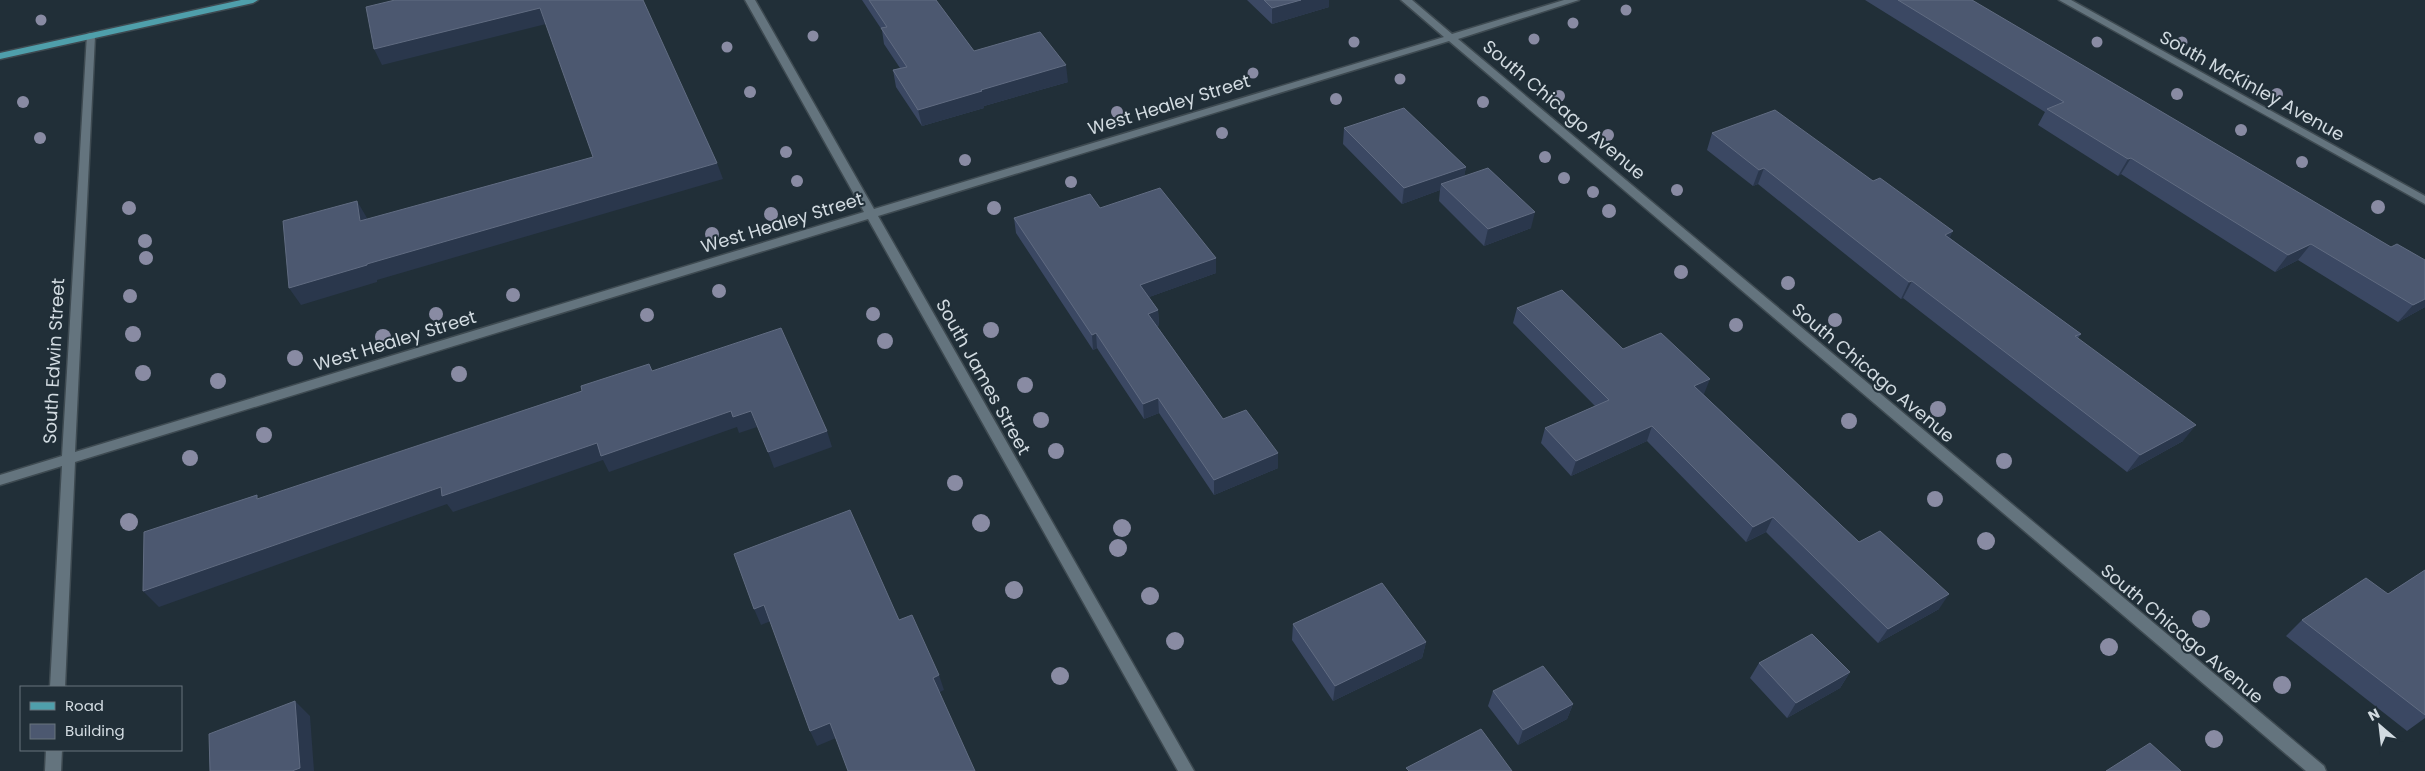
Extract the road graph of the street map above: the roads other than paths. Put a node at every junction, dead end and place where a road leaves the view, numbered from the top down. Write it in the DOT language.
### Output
graph roads {
  1 [pos="253,0"];
  2 [pos="750,0"];
  3 [pos="1406,0"];
  4 [pos="1574,0"];
  5 [pos="2064,0"];
  6 [pos="90,36"];
  7 [pos="1452,37"];
  8 [pos="0,56"];
  9 [pos="2425,201"];
  10 [pos="871,214"];
  11 [pos="70,458"];
  12 [pos="0,480"];
  13 [pos="57,686"];
  14 [pos="54,751"];
  15 [pos="53,771"];
  16 [pos="1186,771"];
  17 [pos="2318,771"];
  1 -- 6 [label="main road"];
  2 -- 10 [label="street, South James Street"];
  3 -- 7 [label="street, South Chicago Avenue"];
  4 -- 7 [label="street, West Healey Street"];
  5 -- 9 [label="street, South McKinley Avenue"];
  6 -- 8 [label="main road"];
  6 -- 11 [label="street, South Edwin Street"];
  7 -- 10 [label="street, West Healey Street"];
  7 -- 17 [label="street, South Chicago Avenue"];
  10 -- 11 [label="street, West Healey Street"];
  10 -- 16 [label="street, South James Street"];
  11 -- 12 [label="street, West Healey Street"];
  11 -- 13 [label="street, South Edwin Street"];
  14 -- 15 [label="street"];
}
